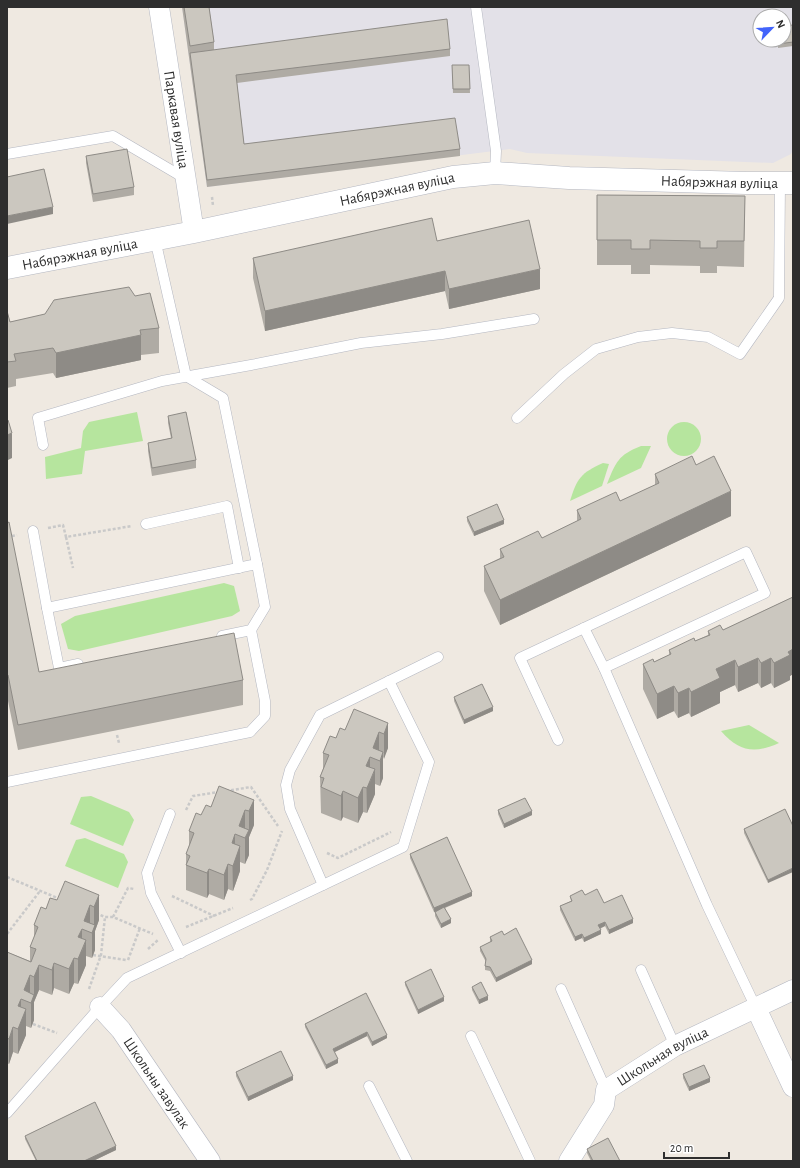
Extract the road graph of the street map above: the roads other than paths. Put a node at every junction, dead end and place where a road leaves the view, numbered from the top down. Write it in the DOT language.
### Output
graph roads {
  1 [pos="159,7"];
  2 [pos="476,7"];
  3 [pos="7,154"];
  4 [pos="495,173"];
  5 [pos="186,180"];
  6 [pos="786,183"];
  7 [pos="194,232"];
  8 [pos="155,239"];
  9 [pos="7,268"];
  10 [pos="534,319"];
  11 [pos="186,376"];
  12 [pos="518,418"];
  13 [pos="43,444"];
  14 [pos="146,524"];
  15 [pos="33,531"];
  16 [pos="257,564"];
  17 [pos="239,568"];
  18 [pos="47,608"];
  19 [pos="584,628"];
  20 [pos="251,630"];
  21 [pos="212,638"];
  22 [pos="438,657"];
  23 [pos="90,662"];
  24 [pos="604,668"];
  25 [pos="389,681"];
  26 [pos="558,740"];
  27 [pos="7,782"];
  28 [pos="170,814"];
  29 [pos="323,885"];
  30 [pos="181,953"];
  31 [pos="641,970"];
  32 [pos="561,989"];
  33 [pos="793,990"];
  34 [pos="100,1007"];
  35 [pos="756,1008"];
  36 [pos="471,1036"];
  37 [pos="676,1046"];
  38 [pos="369,1086"];
  39 [pos="793,1087"];
  40 [pos="606,1090"];
  41 [pos="7,1113"];
  42 [pos="210,1161"];
  43 [pos="407,1161"];
  44 [pos="530,1161"];
  45 [pos="569,1161"];
  1 -- 5 [label="street, Паркавая вуліца"];
  2 -- 4 [label="lane"];
  3 -- 5 [label="lane"];
  4 -- 6 [label="street, Набярэжная вуліца"];
  4 -- 7 [label="street, Набярэжная вуліца"];
  5 -- 7 [label="street, Паркавая вуліца"];
  6 -- 12 [label="lane"];
  7 -- 8 [label="street, Набярэжная вуліца"];
  8 -- 9 [label="street, Набярэжная вуліца"];
  8 -- 11 [label="lane"];
  10 -- 11 [label="lane"];
  11 -- 13 [label="lane"];
  11 -- 16 [label="lane"];
  14 -- 17 [label="lane"];
  15 -- 18 [label="lane"];
  16 -- 17 [label="lane"];
  16 -- 20 [label="lane"];
  17 -- 18 [label="lane"];
  18 -- 23 [label="lane"];
  19 -- 24 [label="lane"];
  19 -- 24 [label="lane"];
  19 -- 26 [label="lane"];
  20 -- 21 [label="lane"];
  20 -- 27 [label="lane"];
  22 -- 25 [label="lane"];
  24 -- 35 [label="lane"];
  25 -- 29 [label="lane"];
  25 -- 29 [label="lane"];
  28 -- 30 [label="lane"];
  29 -- 30 [label="lane"];
  30 -- 34 [label="lane"];
  31 -- 37 [label="lane"];
  32 -- 40 [label="lane"];
  33 -- 35 [label="street, Школьная вуліца"];
  34 -- 41 [label="lane"];
  34 -- 42 [label="street, Школьны завулак"];
  35 -- 37 [label="street, Школьная вуліца"];
  35 -- 39 [label="street"];
  36 -- 44 [label="lane"];
  37 -- 40 [label="street, Школьная вуліца"];
  38 -- 43 [label="lane"];
  40 -- 45 [label="street, Школьная вуліца"];
}
